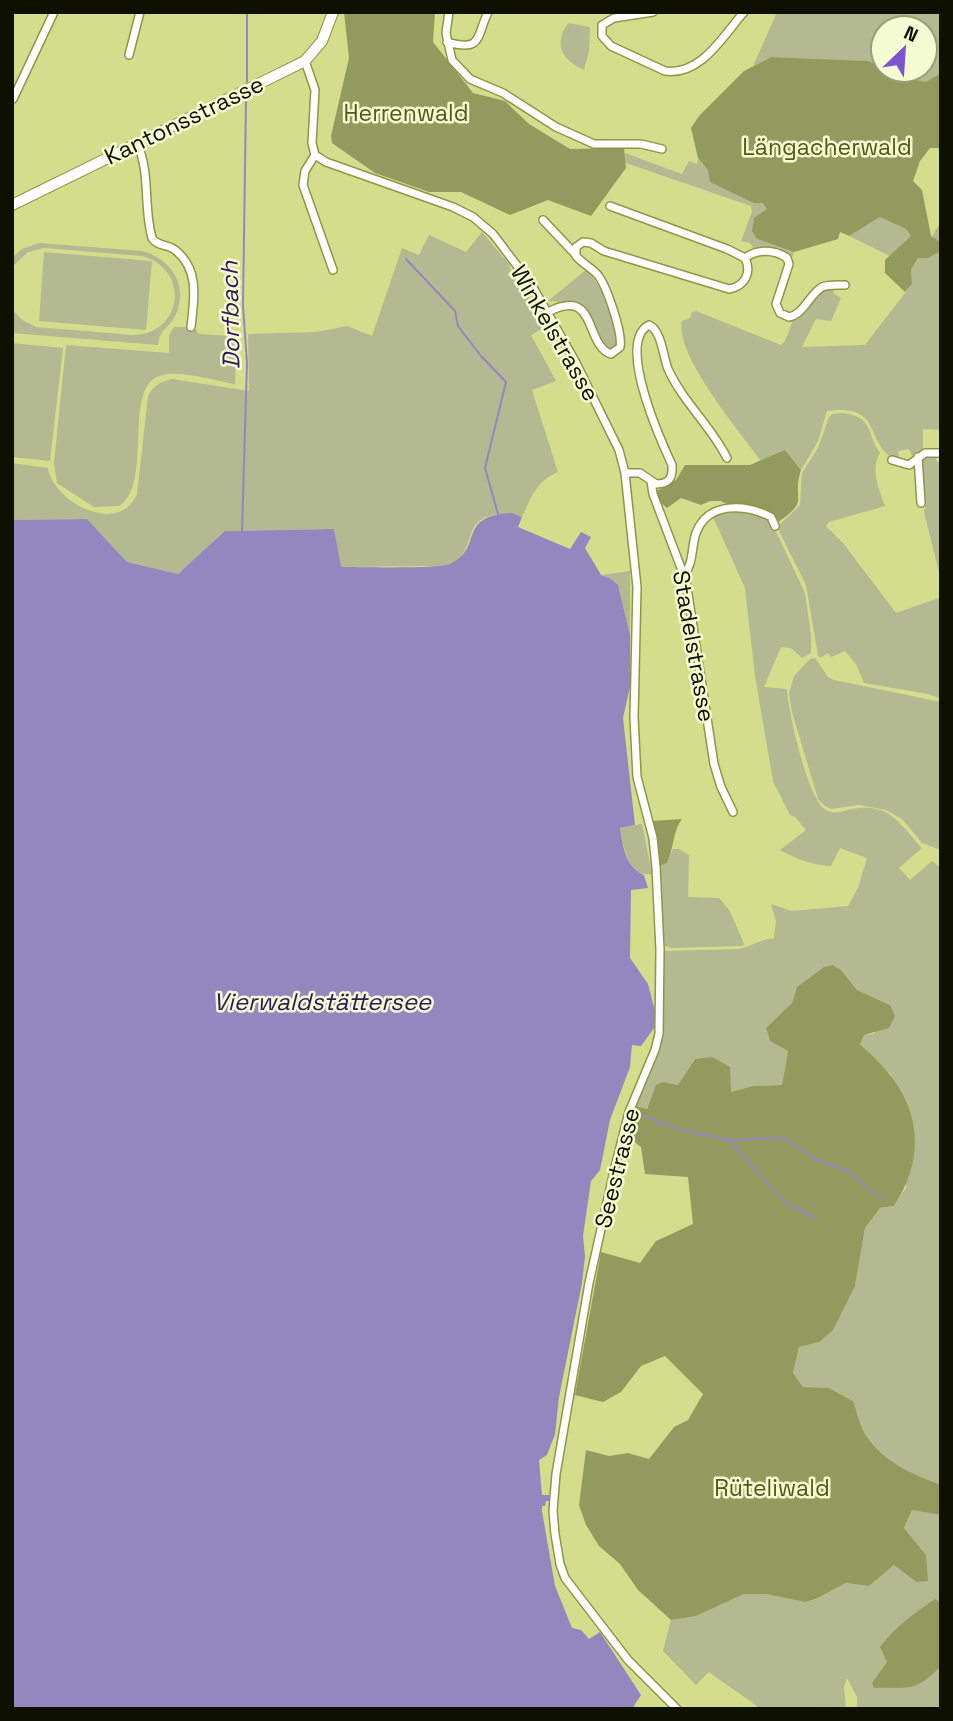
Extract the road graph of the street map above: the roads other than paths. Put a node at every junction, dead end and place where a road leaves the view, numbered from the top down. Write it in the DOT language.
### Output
graph roads {
  1 [pos="54,12"];
  2 [pos="333,12"];
  3 [pos="449,12"];
  4 [pos="488,12"];
  5 [pos="653,12"];
  6 [pos="744,12"];
  7 [pos="139,13"];
  8 [pos="447,42"];
  9 [pos="129,55"];
  10 [pos="305,61"];
  11 [pos="13,99"];
  12 [pos="137,143"];
  13 [pos="662,149"];
  14 [pos="315,155"];
  15 [pos="12,205"];
  16 [pos="610,206"];
  17 [pos="543,220"];
  18 [pos="576,256"];
  19 [pos="745,258"];
  20 [pos="333,270"];
  21 [pos="845,285"];
  22 [pos="548,312"];
  23 [pos="191,327"];
  24 [pos="941,453"];
  25 [pos="918,457"];
  26 [pos="727,458"];
  27 [pos="892,460"];
  28 [pos="625,474"];
  29 [pos="651,481"];
  30 [pos="921,503"];
  31 [pos="775,526"];
  32 [pos="684,575"];
  33 [pos="733,812"];
  34 [pos="677,1709"];
  1 -- 11 [label="street"];
  2 -- 10 [label="main road, Kantonsstrasse"];
  3 -- 8 [label="street"];
  4 -- 8 [label="street"];
  5 -- 6 [label="street"];
  7 -- 9 [label="street"];
  8 -- 13 [label="street"];
  10 -- 12 [label="main road, Kantonsstrasse"];
  10 -- 14 [label="street"];
  12 -- 15 [label="main road, Kantonsstrasse"];
  12 -- 23 [label="street"];
  14 -- 20 [label="street"];
  14 -- 22 [label="street, Winkelstrasse"];
  16 -- 19 [label="street"];
  17 -- 18 [label="street"];
  18 -- 19 [label="street"];
  18 -- 22 [label="street"];
  19 -- 21 [label="street"];
  22 -- 28 [label="street, Winkelstrasse"];
  24 -- 25 [label="street"];
  25 -- 27 [label="street"];
  25 -- 30 [label="street"];
  26 -- 29 [label="street"];
  28 -- 29 [label="street"];
  28 -- 34 [label="street, Seestrasse"];
  29 -- 32 [label="street, Stadelstrasse"];
  31 -- 32 [label="street"];
  32 -- 33 [label="street, Stadelstrasse"];
}
